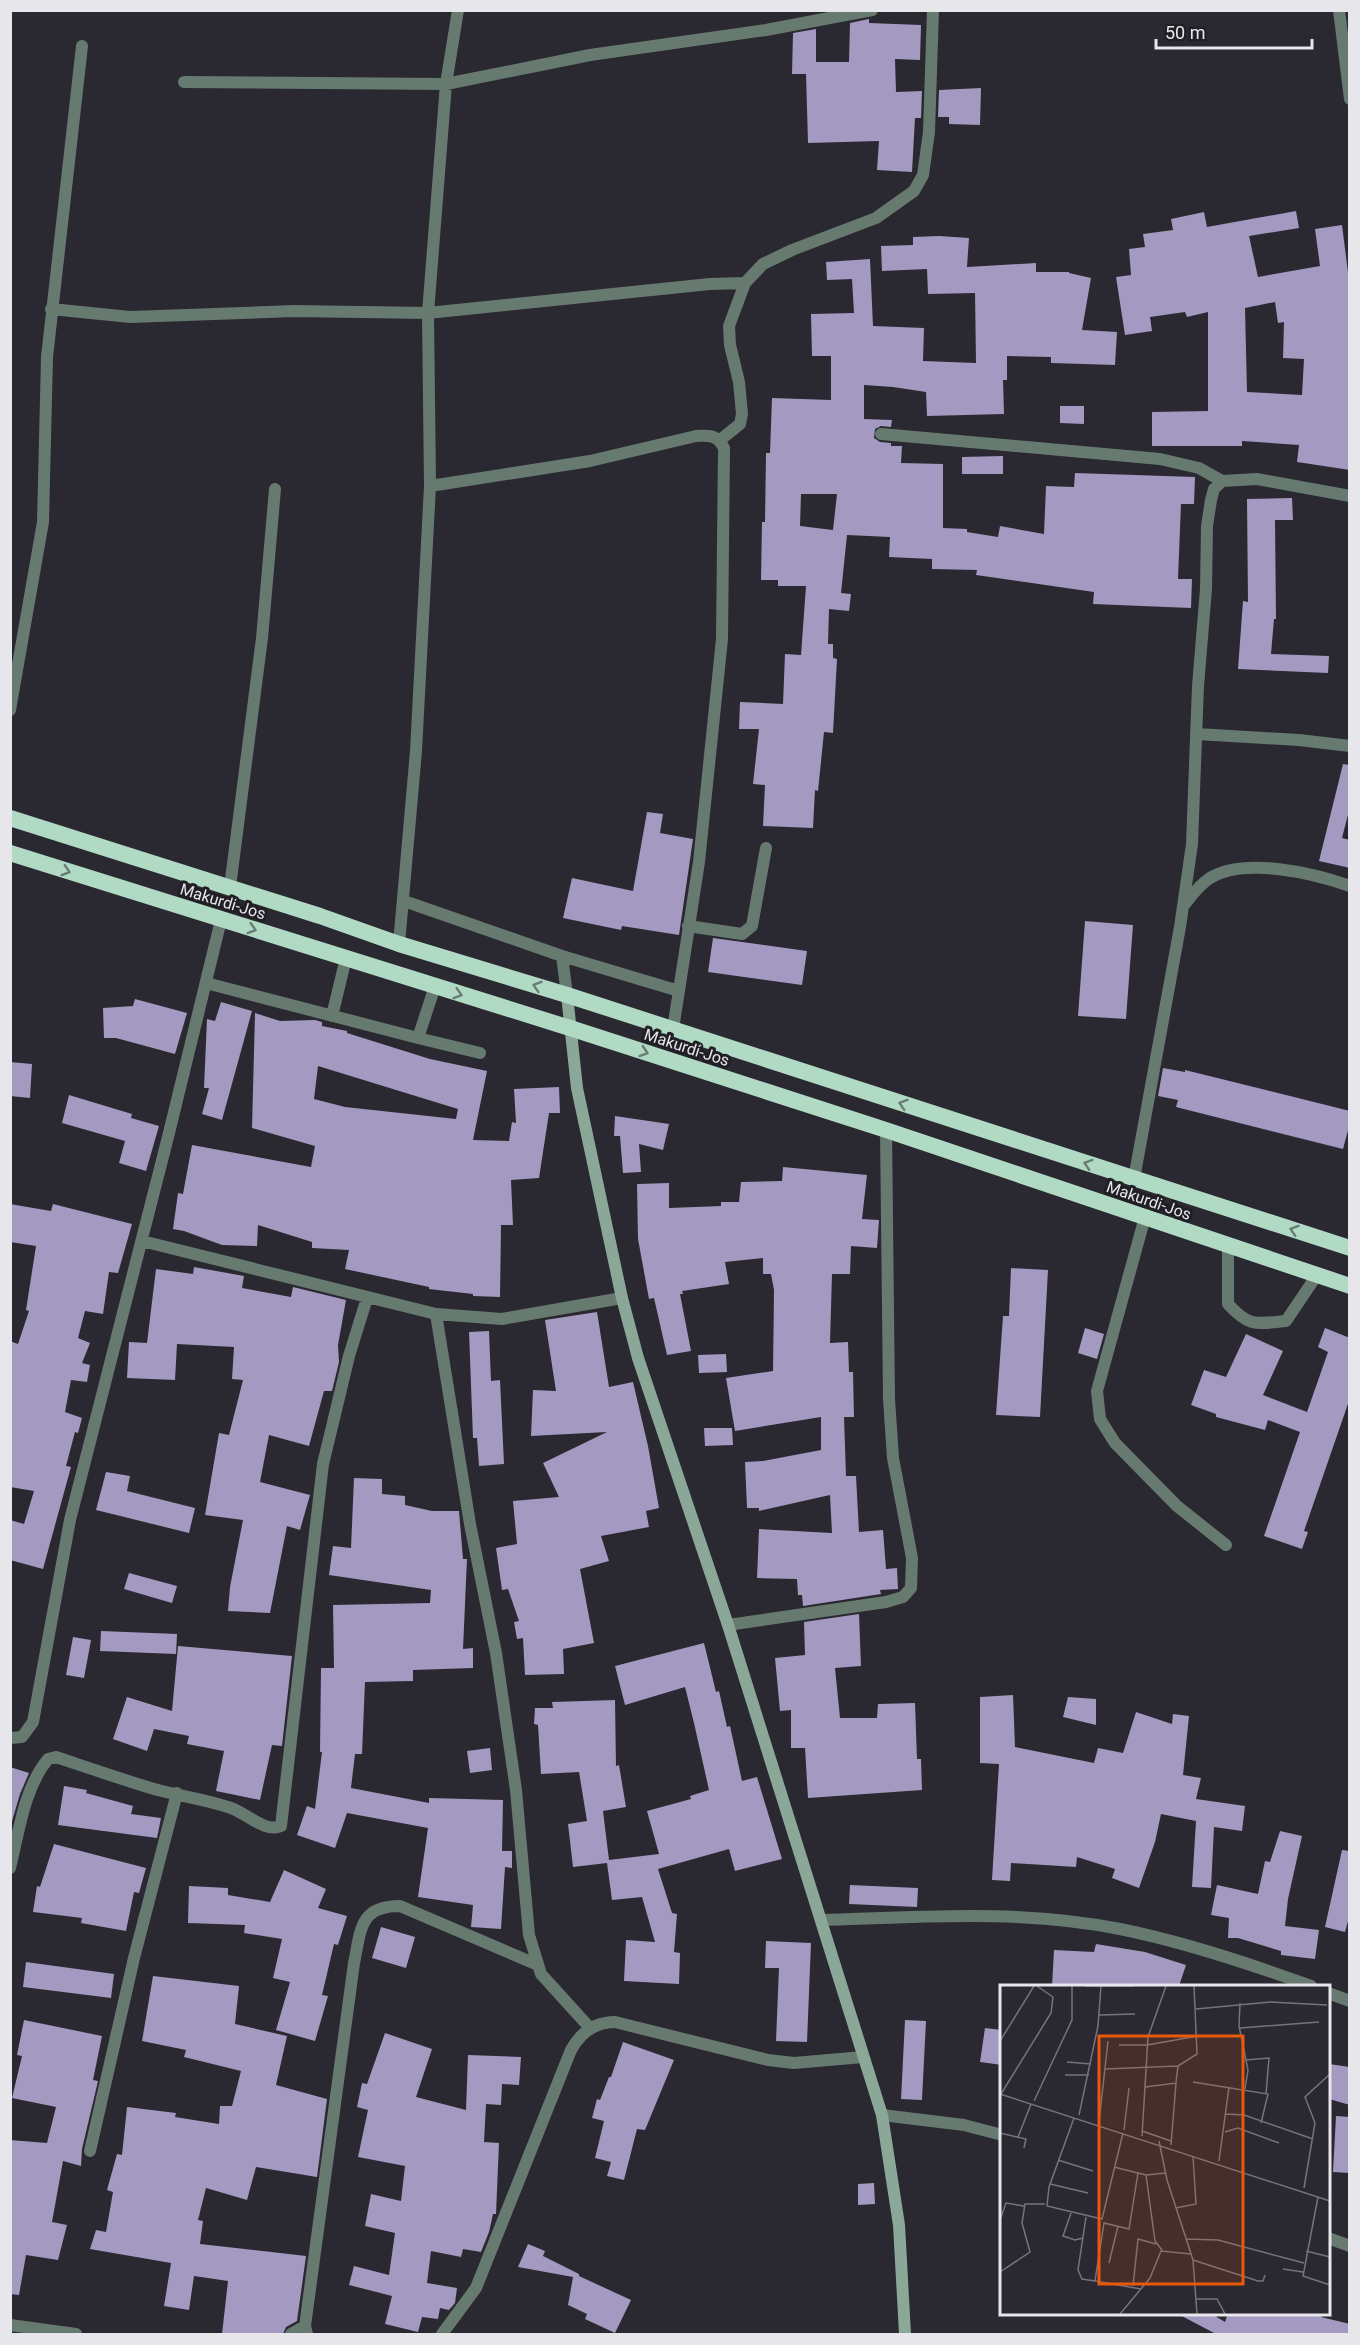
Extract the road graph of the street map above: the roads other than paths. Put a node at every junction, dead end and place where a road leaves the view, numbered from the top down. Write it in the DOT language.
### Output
graph roads {
  1 [pos="458,10"];
  2 [pos="872,10"];
  3 [pos="933,10"];
  4 [pos="1339,10"];
  5 [pos="82,46"];
  6 [pos="184,82"];
  7 [pos="446,84"];
  8 [pos="1350,99"];
  9 [pos="745,283"];
  10 [pos="51,309"];
  11 [pos="428,313"];
  12 [pos="881,434"];
  13 [pos="720,440"];
  14 [pos="1222,481"];
  15 [pos="430,486"];
  16 [pos="275,489"];
  17 [pos="1350,496"];
  18 [pos="10,710"];
  19 [pos="1197,734"];
  20 [pos="1350,746"];
  21 [pos="10,818"];
  22 [pos="766,848"];
  23 [pos="10,853"];
  24 [pos="1350,886"];
  25 [pos="230,887"];
  26 [pos="404,902"];
  27 [pos="1184,906"];
  28 [pos="221,920"];
  29 [pos="688,926"];
  30 [pos="399,944"];
  31 [pos="562,956"];
  32 [pos="346,958"];
  33 [pos="206,983"];
  34 [pos="435,986"];
  35 [pos="679,991"];
  36 [pos="567,995"];
  37 [pos="332,1016"];
  38 [pos="570,1028"];
  39 [pos="673,1029"];
  40 [pos="418,1038"];
  41 [pos="480,1053"];
  42 [pos="886,1130"];
  43 [pos="1134,1179"];
  44 [pos="1145,1217"];
  45 [pos="142,1241"];
  46 [pos="1228,1245"];
  47 [pos="1350,1248"];
  48 [pos="1317,1275"];
  49 [pos="1350,1286"];
  50 [pos="367,1298"];
  51 [pos="622,1298"];
  52 [pos="436,1314"];
  53 [pos="1227,1545"];
  54 [pos="728,1625"];
  55 [pos="10,1738"];
  56 [pos="177,1793"];
  57 [pos="10,1868"];
  58 [pos="821,1920"];
  59 [pos="538,1965"];
  60 [pos="1308,1985"];
  61 [pos="1330,1993"];
  62 [pos="1350,2001"];
  63 [pos="590,2028"];
  64 [pos="863,2057"];
  65 [pos="882,2115"];
  66 [pos="1000,2135"];
  67 [pos="90,2151"];
  68 [pos="1330,2238"];
  69 [pos="1350,2246"];
  70 [pos="10,2325"];
  71 [pos="306,2330"];
  72 [pos="76,2334"];
  73 [pos="291,2334"];
  74 [pos="442,2334"];
  75 [pos="905,2334"];
  1 -- 7 [label="street"];
  2 -- 7 [label="street"];
  3 -- 9 [label="street"];
  4 -- 8 [label="street"];
  5 -- 10 [label="street"];
  6 -- 7 [label="street"];
  7 -- 11 [label="street"];
  9 -- 11 [label="street"];
  9 -- 13 [label="street"];
  10 -- 11 [label="street"];
  10 -- 18 [label="street"];
  11 -- 15 [label="street"];
  12 -- 14 [label="street"];
  13 -- 15 [label="street"];
  13 -- 29 [label="street"];
  14 -- 17 [label="street"];
  14 -- 19 [label="street"];
  15 -- 26 [label="street"];
  16 -- 25 [label="street"];
  19 -- 20 [label="street"];
  19 -- 27 [label="street"];
  21 -- 25 [label="highway, Makurdi-Jos"];
  22 -- 29 [label="street"];
  23 -- 28 [label="highway, Makurdi-Jos, one-way"];
  24 -- 27 [label="street"];
  25 -- 30 [label="highway, Makurdi-Jos"];
  26 -- 30 [label="street"];
  26 -- 31 [label="street"];
  27 -- 43 [label="street"];
  28 -- 32 [label="highway, Makurdi-Jos, one-way"];
  28 -- 33 [label="street"];
  29 -- 35 [label="street"];
  36 -- 30 [label="highway, Makurdi-Jos, one-way"];
  31 -- 35 [label="street"];
  31 -- 36 [label="street"];
  32 -- 34 [label="highway, Makurdi-Jos"];
  32 -- 37 [label="street"];
  33 -- 37 [label="street"];
  33 -- 45 [label="street"];
  34 -- 38 [label="highway, Makurdi-Jos, one-way"];
  34 -- 40 [label="street"];
  35 -- 39 [label="street"];
  36 -- 38 [label="main road"];
  36 -- 39 [label="highway, Makurdi-Jos"];
  37 -- 40 [label="street"];
  38 -- 42 [label="highway, Makurdi-Jos, one-way"];
  38 -- 51 [label="main road"];
  43 -- 39 [label="highway, Makurdi-Jos, one-way"];
  40 -- 41 [label="street"];
  42 -- 44 [label="highway, Makurdi-Jos"];
  42 -- 54 [label="street"];
  47 -- 43 [label="highway, Makurdi-Jos, one-way"];
  44 -- 46 [label="highway, Makurdi-Jos"];
  44 -- 53 [label="street"];
  45 -- 50 [label="street"];
  45 -- 55 [label="street"];
  46 -- 48 [label="highway, Makurdi-Jos"];
  46 -- 48 [label="street"];
  48 -- 49 [label="highway, Makurdi-Jos"];
  50 -- 52 [label="street"];
  50 -- 56 [label="street"];
  51 -- 52 [label="street"];
  51 -- 54 [label="main road"];
  52 -- 59 [label="street"];
  54 -- 58 [label="main road"];
  56 -- 57 [label="street"];
  56 -- 67 [label="street"];
  58 -- 60 [label="street"];
  58 -- 64 [label="main road"];
  59 -- 63 [label="street"];
  59 -- 71 [label="street"];
  61 -- 62 [label="street"];
  63 -- 64 [label="street"];
  63 -- 74 [label="street"];
  64 -- 65 [label="main road"];
  65 -- 66 [label="street"];
  65 -- 75 [label="main road"];
  68 -- 69 [label="street"];
  70 -- 72 [label="street"];
  71 -- 73 [label="street"];
}
